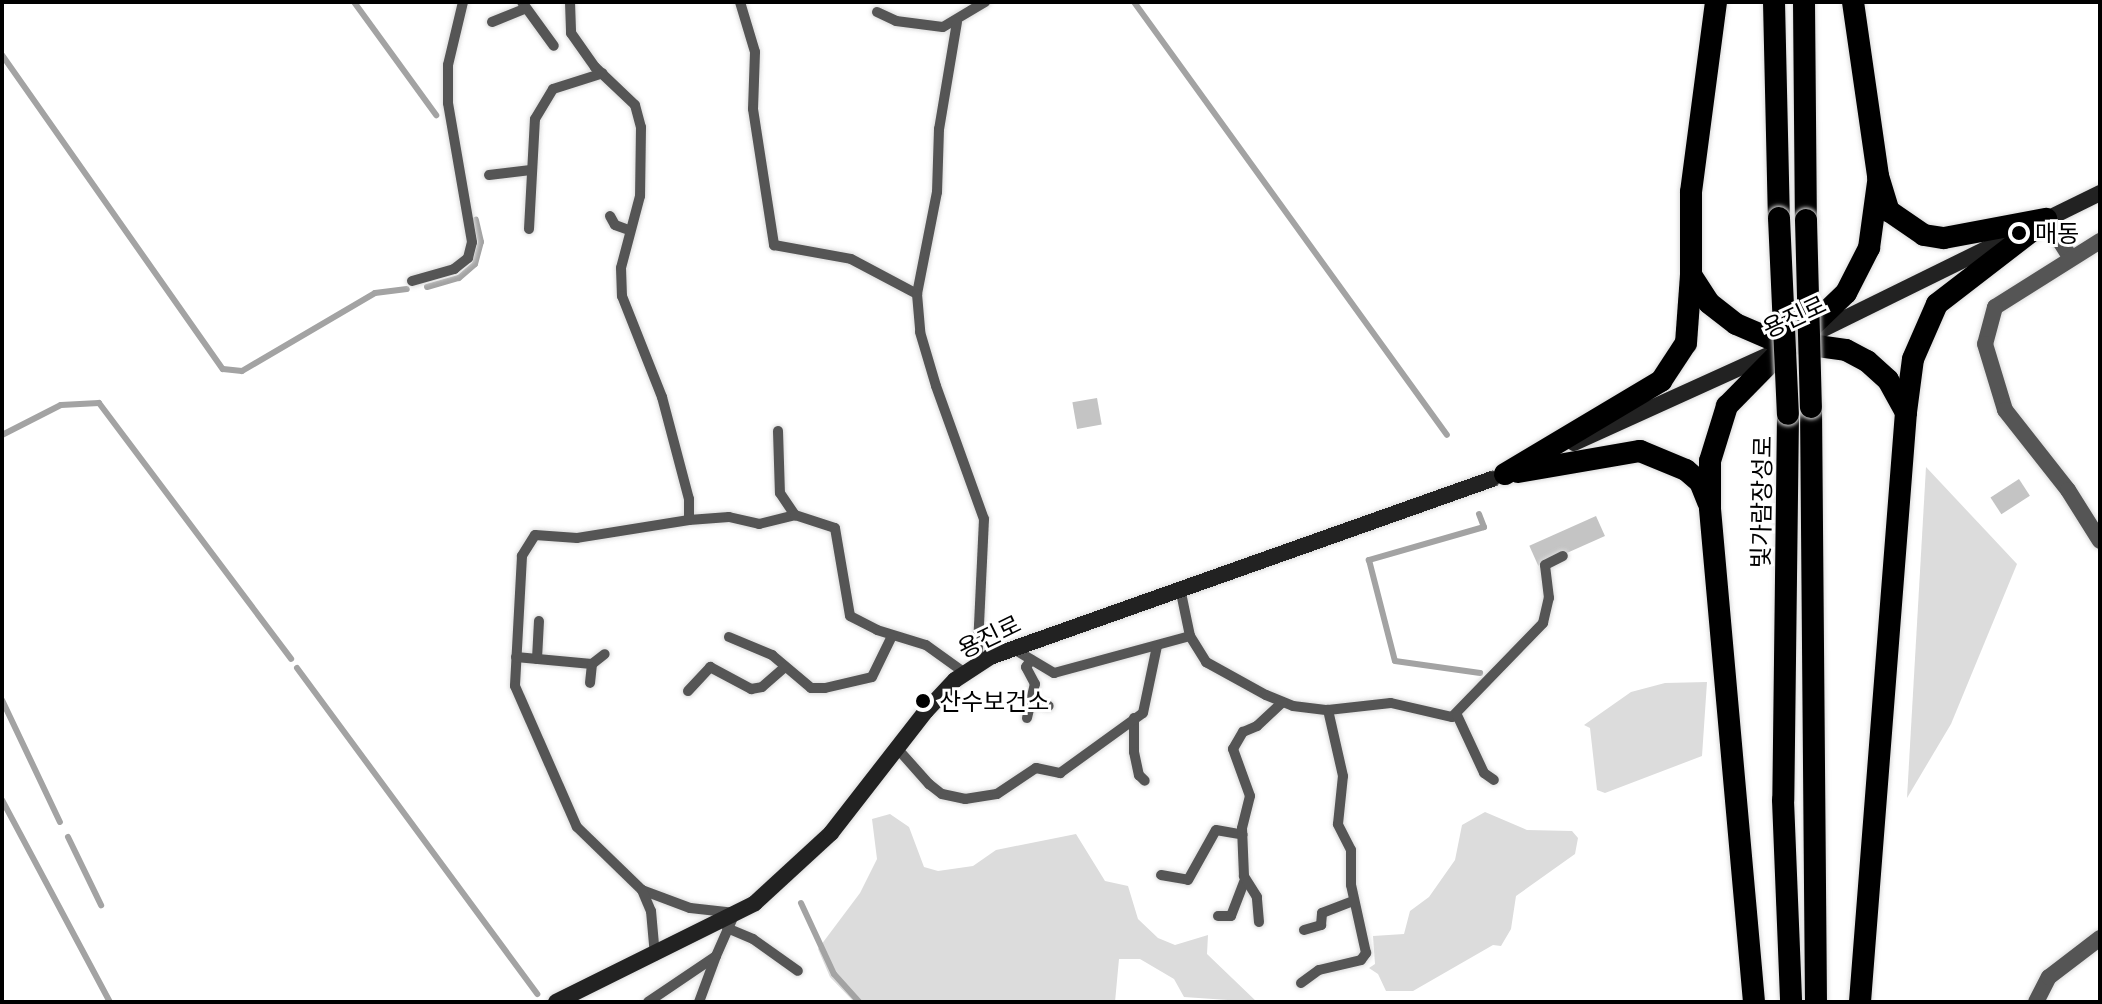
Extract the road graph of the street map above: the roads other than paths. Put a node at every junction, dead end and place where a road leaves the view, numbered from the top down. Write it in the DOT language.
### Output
graph roads {
  1 [pos="463,2"];
  2 [pos="570,2"];
  3 [pos="740,2"];
  4 [pos="985,2"];
  5 [pos="1716,2"];
  6 [pos="1774,2"];
  7 [pos="1804,2"];
  8 [pos="1853,2"];
  9 [pos="524,6"];
  10 [pos="877,12"];
  11 [pos="492,22"];
  12 [pos="957,22"];
  13 [pos="571,33"];
  14 [pos="603,73"];
  15 [pos="531,170"];
  16 [pos="489,175"];
  17 [pos="1878,176"];
  18 [pos="2100,193"];
  19 [pos="610,216"];
  20 [pos="2046,219"];
  21 [pos="529,229"];
  22 [pos="629,230"];
  23 [pos="2100,241"];
  24 [pos="2070,257"];
  25 [pos="1691,275"];
  26 [pos="412,281"];
  27 [pos="917,294"];
  28 [pos="1790,345"];
  29 [pos="1906,412"];
  30 [pos="778,431"];
  31 [pos="1499,476"];
  32 [pos="1710,507"];
  33 [pos="795,515"];
  34 [pos="689,520"];
  35 [pos="2100,541"];
  36 [pos="1563,556"];
  37 [pos="1180,588"];
  38 [pos="539,621"];
  39 [pos="892,636"];
  40 [pos="1190,636"];
  41 [pos="729,637"];
  42 [pos="1157,646"];
  43 [pos="1012,648"];
  44 [pos="605,654"];
  45 [pos="516,657"];
  46 [pos="537,659"];
  47 [pos="1031,660"];
  48 [pos="592,664"];
  49 [pos="785,667"];
  50 [pos="971,669"];
  51 [pos="590,683"];
  52 [pos="688,691"];
  53 [pos="1030,702"];
  54 [pos="1283,702"];
  55 [pos="1049,706"];
  56 [pos="1328,710"];
  57 [pos="1457,715"];
  58 [pos="1027,718"];
  59 [pos="1134,718"];
  60 [pos="896,747"];
  61 [pos="1494,780"];
  62 [pos="1145,781"];
  63 [pos="1243,835"];
  64 [pos="1161,875"];
  65 [pos="1245,880"];
  66 [pos="642,890"];
  67 [pos="1353,901"];
  68 [pos="1218,916"];
  69 [pos="731,921"];
  70 [pos="1259,922"];
  71 [pos="1304,930"];
  72 [pos="2100,938"];
  73 [pos="655,956"];
  74 [pos="716,956"];
  75 [pos="798,971"];
  76 [pos="1301,983"];
  77 [pos="556,1002"];
  78 [pos="648,1002"];
  79 [pos="699,1002"];
  80 [pos="1754,1002"];
  81 [pos="1791,1002"];
  82 [pos="1816,1002"];
  83 [pos="1860,1002"];
  84 [pos="2036,1002"];
  1 -- 26 [label="lane"];
  2 -- 13 [label="lane"];
  3 -- 27 [label="lane"];
  4 -- 12 [label="lane"];
  5 -- 25 [label="highway"];
  6 -- 81 [label="highway, 빛가람장성로, bridge"];
  7 -- 82 [label="highway, 빛가람장성로, bridge"];
  8 -- 17 [label="highway"];
  9 -- 11 [label="lane"];
  9 -- 13 [label="lane"];
  10 -- 12 [label="lane"];
  12 -- 27 [label="lane"];
  13 -- 14 [label="lane"];
  14 -- 15 [label="lane"];
  14 -- 22 [label="lane"];
  15 -- 16 [label="lane"];
  15 -- 21 [label="lane"];
  17 -- 20 [label="highway"];
  17 -- 28 [label="highway"];
  18 -- 20 [label="main road, 용진로"];
  19 -- 22 [label="lane"];
  20 -- 24 [label="street"];
  20 -- 28 [label="main road, 용진로"];
  20 -- 29 [label="highway"];
  22 -- 34 [label="lane"];
  23 -- 24 [label="street"];
  24 -- 35 [label="street"];
  25 -- 28 [label="highway"];
  25 -- 31 [label="highway"];
  27 -- 50 [label="lane"];
  28 -- 29 [label="highway"];
  28 -- 31 [label="main road, 용진로"];
  28 -- 32 [label="highway"];
  29 -- 83 [label="highway"];
  30 -- 33 [label="lane"];
  31 -- 32 [label="highway"];
  31 -- 37 [label="main road, 용진로"];
  32 -- 80 [label="highway"];
  33 -- 34 [label="lane"];
  33 -- 39 [label="lane"];
  34 -- 45 [label="lane"];
  36 -- 57 [label="lane"];
  37 -- 40 [label="lane"];
  37 -- 43 [label="main road, 용진로"];
  38 -- 46 [label="lane"];
  39 -- 49 [label="lane"];
  39 -- 50 [label="lane"];
  40 -- 42 [label="lane"];
  40 -- 54 [label="lane"];
  41 -- 49 [label="lane"];
  42 -- 47 [label="lane"];
  42 -- 59 [label="lane"];
  43 -- 47 [label="lane"];
  43 -- 50 [label="main road, 용진로"];
  44 -- 48 [label="lane"];
  45 -- 46 [label="lane"];
  45 -- 66 [label="lane"];
  46 -- 48 [label="lane"];
  47 -- 53 [label="lane"];
  48 -- 51 [label="lane"];
  49 -- 52 [label="lane"];
  50 -- 60 [label="main road, 용진로"];
  53 -- 55 [label="lane"];
  53 -- 58 [label="lane"];
  54 -- 56 [label="lane"];
  54 -- 63 [label="lane"];
  56 -- 57 [label="lane"];
  56 -- 67 [label="lane"];
  57 -- 61 [label="lane"];
  59 -- 60 [label="lane"];
  59 -- 62 [label="lane"];
  60 -- 69 [label="main road, 용진로"];
  63 -- 64 [label="lane"];
  63 -- 65 [label="lane"];
  65 -- 68 [label="lane"];
  65 -- 70 [label="lane"];
  66 -- 69 [label="lane"];
  66 -- 73 [label="lane"];
  67 -- 71 [label="lane"];
  67 -- 76 [label="lane"];
  69 -- 73 [label="main road, 용진로"];
  69 -- 74 [label="lane"];
  69 -- 75 [label="lane"];
  72 -- 84 [label="street"];
  73 -- 77 [label="main road, 용진로"];
  74 -- 78 [label="lane"];
  74 -- 79 [label="lane"];
}
